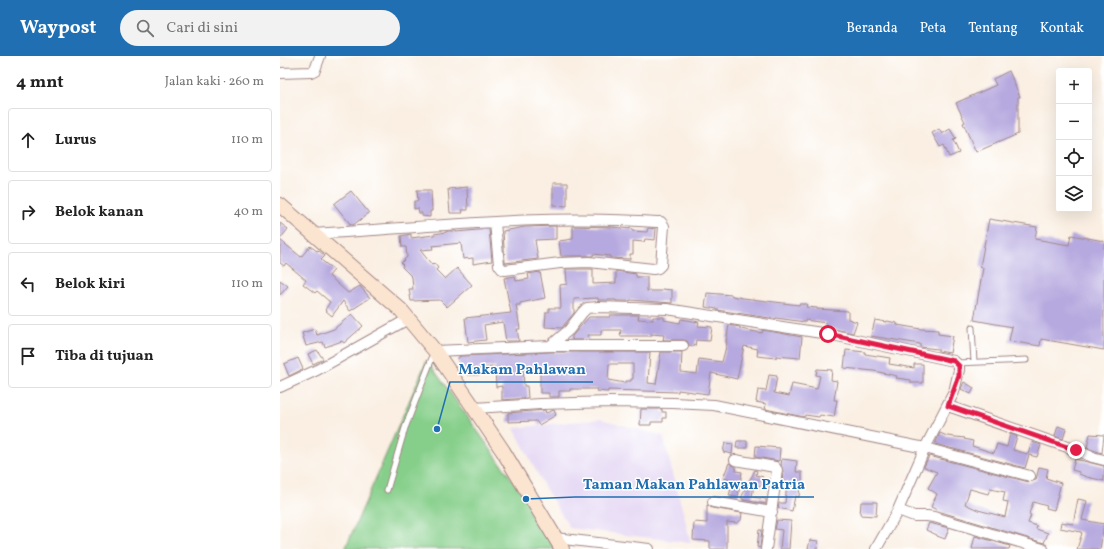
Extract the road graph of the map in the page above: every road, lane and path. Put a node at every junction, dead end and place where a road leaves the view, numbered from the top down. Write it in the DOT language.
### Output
graph roads {
  1 [pos="320,56"];
  2 [pos="280,73"];
  3 [pos="280,205"];
  4 [pos="495,223"];
  5 [pos="314,234"];
  6 [pos="408,319"];
  7 [pos="972,328"];
  8 [pos="550,346"];
  9 [pos="683,346"];
  10 [pos="435,351"];
  11 [pos="1026,360"];
  12 [pos="974,362"];
  13 [pos="956,363"];
  14 [pos="280,387"];
  15 [pos="948,406"];
  16 [pos="474,408"];
  17 [pos="925,448"];
  18 [pos="735,460"];
  19 [pos="1104,460"];
  20 [pos="1030,476"];
  21 [pos="387,490"];
  22 [pos="713,502"];
  23 [pos="898,510"];
  24 [pos="772,512"];
  25 [pos="559,543"];
  26 [pos="649,549"];
  27 [pos="766,549"];
  28 [pos="876,549"];
  29 [pos="1043,549"];
  1 -- 2 [label="street"];
  3 -- 5 [label="main road"];
  4 -- 4 [label="street"];
  4 -- 5 [label="street"];
  5 -- 6 [label="main road"];
  6 -- 10 [label="main road"];
  6 -- 14 [label="street"];
  7 -- 12 [label="lane"];
  8 -- 9 [label="street"];
  8 -- 10 [label="street"];
  8 -- 13 [label="street"];
  10 -- 16 [label="main road"];
  10 -- 21 [label="lane"];
  11 -- 12 [label="lane"];
  12 -- 13 [label="lane"];
  13 -- 15 [label="street"];
  15 -- 17 [label="street"];
  15 -- 19 [label="street"];
  16 -- 17 [label="street"];
  16 -- 25 [label="main road"];
  17 -- 20 [label="street"];
  17 -- 23 [label="street"];
  18 -- 24 [label="street"];
  22 -- 24 [label="street"];
  23 -- 28 [label="street"];
  23 -- 29 [label="street"];
  24 -- 27 [label="street"];
  25 -- 26 [label="street"];
}
